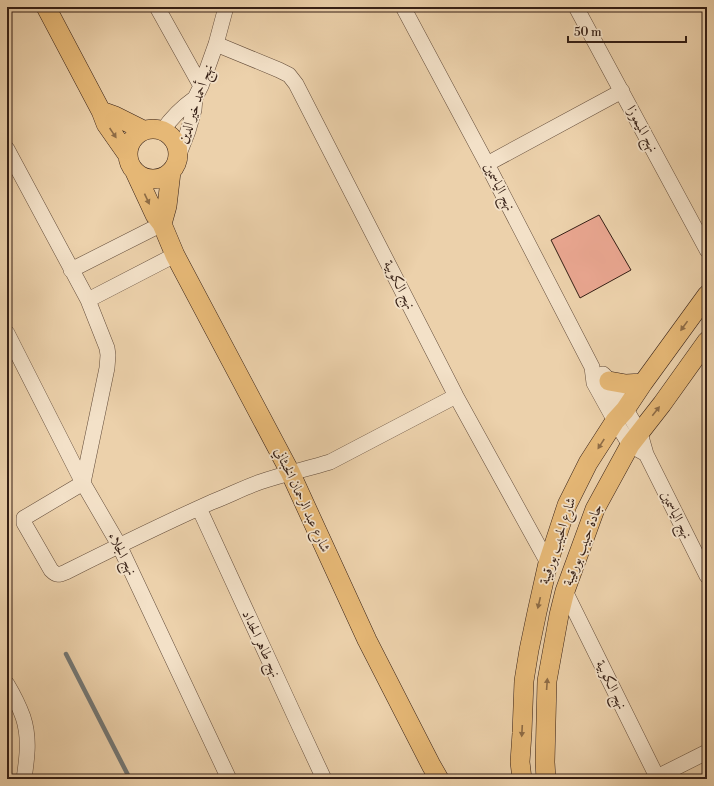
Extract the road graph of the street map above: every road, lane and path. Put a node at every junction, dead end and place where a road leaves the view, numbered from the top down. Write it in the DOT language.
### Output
graph roads {
  1 [pos="46,7"];
  2 [pos="157,7"];
  3 [pos="226,7"];
  4 [pos="403,7"];
  5 [pos="576,7"];
  6 [pos="216,44"];
  7 [pos="622,91"];
  8 [pos="198,92"];
  9 [pos="101,111"];
  10 [pos="143,130"];
  11 [pos="162,130"];
  12 [pos="7,148"];
  13 [pos="127,154"];
  14 [pos="178,154"];
  15 [pos="487,164"];
  16 [pos="135,172"];
  17 [pos="171,172"];
  18 [pos="162,224"];
  19 [pos="707,250"];
  20 [pos="175,255"];
  21 [pos="71,270"];
  22 [pos="707,295"];
  23 [pos="88,300"];
  24 [pos="7,333"];
  25 [pos="707,341"];
  26 [pos="592,367"];
  27 [pos="609,381"];
  28 [pos="643,383"];
  29 [pos="456,396"];
  30 [pos="620,415"];
  31 [pos="638,444"];
  32 [pos="290,472"];
  33 [pos="83,483"];
  34 [pos="199,508"];
  35 [pos="118,545"];
  36 [pos="548,563"];
  37 [pos="707,576"];
  38 [pos="565,591"];
  39 [pos="7,684"];
  40 [pos="707,752"];
  41 [pos="657,778"];
  42 [pos="24,779"];
  43 [pos="229,779"];
  44 [pos="324,779"];
  45 [pos="439,779"];
  46 [pos="522,779"];
  47 [pos="546,779"];
  1 -- 9 [label="main road"];
  2 -- 8 [label="street"];
  3 -- 6 [label="street, نهج أحمد خير الدين"];
  4 -- 15 [label="street, نهج الياسمين"];
  5 -- 7 [label="street, نهج الميموزا"];
  6 -- 8 [label="street, نهج أحمد خير الدين"];
  6 -- 29 [label="street, نهج الكوبية"];
  7 -- 15 [label="street"];
  7 -- 19 [label="street, نهج الميموزا"];
  8 -- 11 [label="street"];
  8 -- 14 [label="street, نهج أحمد خير الدين"];
  9 -- 10 [label="main road"];
  9 -- 13 [label="main road, one-way"];
  10 -- 11 [label="main road"];
  10 -- 13 [label="main road"];
  11 -- 14 [label="main road"];
  12 -- 21 [label="street"];
  13 -- 16 [label="main road"];
  14 -- 17 [label="main road"];
  15 -- 26 [label="street, نهج الياسمين"];
  16 -- 17 [label="main road"];
  16 -- 18 [label="main road, شارع عبد الرحمان الخبثاني, one-way"];
  17 -- 18 [label="main road"];
  18 -- 20 [label="main road, شارع عبد الرحمان الخبثاني"];
  18 -- 21 [label="street"];
  20 -- 23 [label="street"];
  20 -- 32 [label="main road, شارع عبد الرحمان الخبثاني"];
  21 -- 23 [label="street"];
  22 -- 28 [label="main road, شارع الحبيب بورقيبة, one-way"];
  23 -- 33 [label="street"];
  24 -- 33 [label="street, نهج الجلاء"];
  31 -- 25 [label="main road, جادة حبيب بورقيبة, one-way"];
  26 -- 27 [label="street, نهج الياسمين"];
  26 -- 30 [label="street, نهج الياسمين"];
  27 -- 28 [label="main road"];
  27 -- 30 [label="street, نهج الياسمين"];
  28 -- 30 [label="main road, شارع الحبيب بورقيبة"];
  29 -- 32 [label="street"];
  29 -- 36 [label="street, نهج الكوبية"];
  30 -- 31 [label="street, نهج الياسمين"];
  30 -- 36 [label="main road, شارع الحبيب بورقيبة, one-way"];
  31 -- 37 [label="street, نهج الياسمين"];
  31 -- 38 [label="main road, جادة حبيب بورقيبة"];
  32 -- 34 [label="street"];
  32 -- 45 [label="main road, شارع عبد الرحمان الخبثاني"];
  33 -- 35 [label="street, نهج الجلاء"];
  33 -- 35 [label="street"];
  34 -- 35 [label="street"];
  34 -- 44 [label="street, نهج طاهر الحداد"];
  35 -- 43 [label="street, نهج الجلاء"];
  36 -- 46 [label="main road, شارع الحبيب بورقيبة, one-way"];
  38 -- 41 [label="street, نهج الكوبية"];
  47 -- 38 [label="main road, جادة حبيب بورقيبة, one-way"];
  39 -- 42 [label="street"];
  40 -- 41 [label="street"];
}
